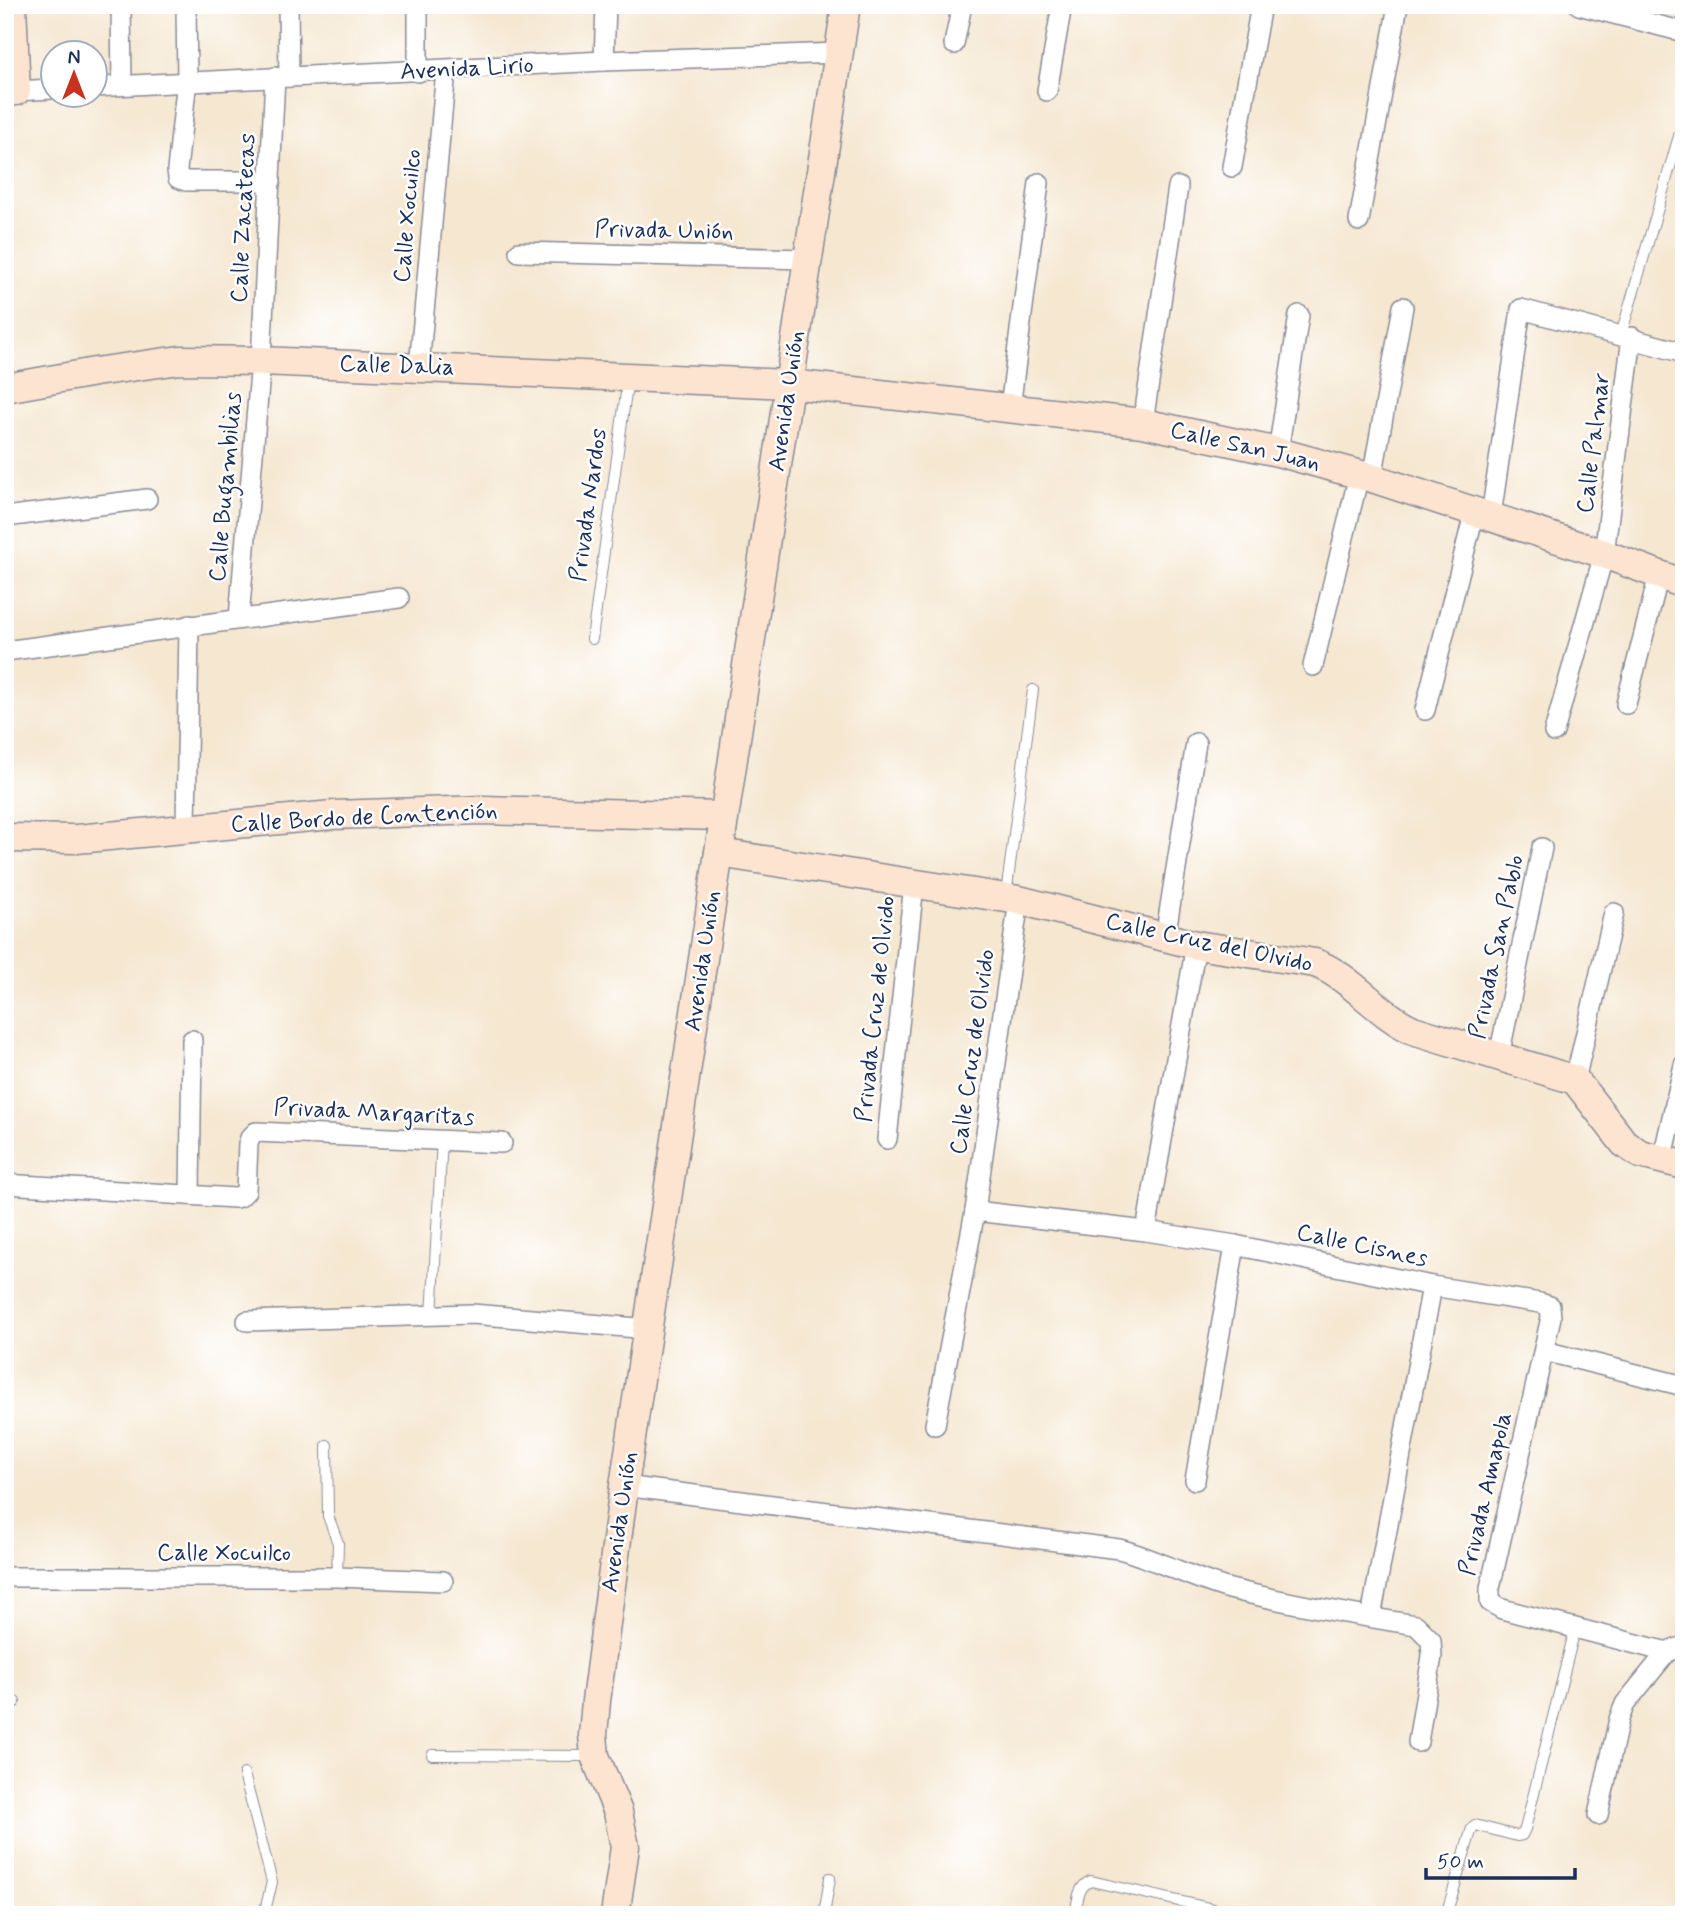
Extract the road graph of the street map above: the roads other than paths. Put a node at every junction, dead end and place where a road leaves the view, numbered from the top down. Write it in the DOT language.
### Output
graph roads {
  1 [pos="12,5"];
  2 [pos="121,5"];
  3 [pos="186,5"];
  4 [pos="288,5"];
  5 [pos="418,5"];
  6 [pos="606,5"];
  7 [pos="846,5"];
  8 [pos="962,5"];
  9 [pos="1062,5"];
  10 [pos="1261,5"];
  11 [pos="1398,5"];
  12 [pos="1579,5"];
  13 [pos="1657,15"];
  14 [pos="1684,32"];
  15 [pos="954,44"];
  16 [pos="839,53"];
  17 [pos="604,61"];
  18 [pos="446,70"];
  19 [pos="418,72"];
  20 [pos="282,77"];
  21 [pos="187,80"];
  22 [pos="122,85"];
  23 [pos="108,86"];
  24 [pos="38,90"];
  25 [pos="1047,91"];
  26 [pos="11,92"];
  27 [pos="1684,119"];
  28 [pos="1232,167"];
  29 [pos="271,181"];
  30 [pos="1040,183"];
  31 [pos="1178,187"];
  32 [pos="1359,221"];
  33 [pos="519,252"];
  34 [pos="808,259"];
  35 [pos="1403,307"];
  36 [pos="1299,315"];
  37 [pos="1626,336"];
  38 [pos="1684,353"];
  39 [pos="261,361"];
  40 [pos="419,367"];
  41 [pos="628,377"];
  42 [pos="790,384"];
  43 [pos="5,388"];
  44 [pos="1010,408"];
  45 [pos="1143,423"];
  46 [pos="1278,452"];
  47 [pos="1366,476"];
  48 [pos="148,499"];
  49 [pos="1483,513"];
  50 [pos="5,517"];
  51 [pos="1604,554"];
  52 [pos="1671,580"];
  53 [pos="399,598"];
  54 [pos="239,618"];
  55 [pos="189,625"];
  56 [pos="592,639"];
  57 [pos="5,651"];
  58 [pos="1313,666"];
  59 [pos="1033,690"];
  60 [pos="1626,704"];
  61 [pos="1425,710"];
  62 [pos="1554,732"];
  63 [pos="1196,743"];
  64 [pos="723,816"];
  65 [pos="186,828"];
  66 [pos="5,838"];
  67 [pos="1542,848"];
  68 [pos="719,853"];
  69 [pos="914,884"];
  70 [pos="1012,900"];
  71 [pos="1614,913"];
  72 [pos="1165,938"];
  73 [pos="1196,945"];
  74 [pos="192,1040"];
  75 [pos="1499,1056"];
  76 [pos="1684,1065"];
  77 [pos="1575,1080"];
  78 [pos="887,1139"];
  79 [pos="442,1140"];
  80 [pos="502,1143"];
  81 [pos="1673,1163"];
  82 [pos="5,1184"];
  83 [pos="190,1195"];
  84 [pos="975,1211"];
  85 [pos="1146,1231"];
  86 [pos="1235,1245"];
  87 [pos="1432,1286"];
  88 [pos="432,1316"];
  89 [pos="247,1321"];
  90 [pos="649,1329"];
  91 [pos="1544,1352"];
  92 [pos="1684,1386"];
  93 [pos="935,1425"];
  94 [pos="327,1445"];
  95 [pos="1195,1480"];
  96 [pos="624,1486"];
  97 [pos="5,1577"];
  98 [pos="337,1577"];
  99 [pos="443,1581"];
  100 [pos="1371,1618"];
  101 [pos="1575,1629"];
  102 [pos="1675,1649"];
  103 [pos="1418,1742"];
  104 [pos="432,1755"];
  105 [pos="595,1756"];
  106 [pos="244,1774"];
  107 [pos="1598,1815"];
  108 [pos="830,1878"];
  109 [pos="1218,1910"];
  110 [pos="264,1915"];
  111 [pos="615,1915"];
  112 [pos="824,1915"];
  113 [pos="1075,1915"];
  114 [pos="1447,1915"];
  1 -- 26 [label="street"];
  2 -- 22 [label="street"];
  3 -- 21 [label="street"];
  4 -- 20 [label="street, Calle Zacatecas"];
  5 -- 19 [label="street"];
  6 -- 17 [label="street"];
  7 -- 16 [label="street, Avenida Unión"];
  8 -- 15 [label="street"];
  9 -- 25 [label="street"];
  10 -- 28 [label="street"];
  11 -- 32 [label="street"];
  12 -- 13 [label="street"];
  13 -- 14 [label="street"];
  16 -- 17 [label="street, Avenida Lirio"];
  16 -- 34 [label="street, Avenida Unión"];
  17 -- 18 [label="street, Avenida Lirio"];
  18 -- 19 [label="street, Avenida Lirio"];
  18 -- 40 [label="street, Calle Xocuilco"];
  19 -- 20 [label="street, Avenida Lirio"];
  20 -- 21 [label="street, Avenida Lirio"];
  20 -- 29 [label="street, Calle Zacatecas"];
  21 -- 22 [label="street, Avenida Lirio"];
  21 -- 29 [label="street"];
  22 -- 23 [label="street, Avenida Lirio"];
  24 -- 26 [label="street"];
  27 -- 37 [label="lane"];
  29 -- 39 [label="street, Calle Zacatecas"];
  30 -- 44 [label="street"];
  31 -- 45 [label="street"];
  33 -- 34 [label="street, Privada Unión"];
  34 -- 42 [label="street, Avenida Unión"];
  35 -- 47 [label="street"];
  36 -- 46 [label="street"];
  37 -- 38 [label="street"];
  37 -- 49 [label="street"];
  37 -- 51 [label="street, Calle Palmar"];
  39 -- 40 [label="street, Calle Dalia"];
  39 -- 43 [label="street, Calle Dalia"];
  39 -- 54 [label="street, Calle Bugambilias"];
  40 -- 41 [label="street, Calle Dalia"];
  41 -- 42 [label="street, Calle Dalia"];
  41 -- 56 [label="lane, Privada Nardos"];
  42 -- 44 [label="street, Calle San Juan"];
  42 -- 64 [label="street, Avenida Unión"];
  44 -- 45 [label="street, Calle San Juan"];
  45 -- 46 [label="street, Calle San Juan"];
  46 -- 47 [label="street, Calle San Juan"];
  47 -- 49 [label="street, Calle San Juan"];
  47 -- 58 [label="street"];
  48 -- 50 [label="street"];
  49 -- 51 [label="street, Calle San Juan"];
  49 -- 61 [label="street"];
  51 -- 52 [label="street, Calle San Juan"];
  51 -- 62 [label="street, Calle Palmar"];
  52 -- 60 [label="street"];
  53 -- 54 [label="street"];
  54 -- 55 [label="street"];
  55 -- 57 [label="street"];
  55 -- 65 [label="street"];
  59 -- 70 [label="lane"];
  63 -- 72 [label="street"];
  64 -- 65 [label="street, Calle Bordo de Contención"];
  64 -- 68 [label="street, Avenida Unión"];
  65 -- 66 [label="street, Calle Bordo de Contención"];
  67 -- 75 [label="street, Privada San Pablo"];
  68 -- 69 [label="street, Calle Cruz del Olvido"];
  68 -- 90 [label="street, Avenida Unión"];
  69 -- 70 [label="street, Calle Cruz del Olvido"];
  69 -- 78 [label="street, Privada Cruz de Olvido"];
  70 -- 72 [label="street, Calle Cruz del Olvido"];
  70 -- 84 [label="street, Calle Cruz de Olvido"];
  71 -- 77 [label="street"];
  72 -- 73 [label="street, Calle Cruz del Olvido"];
  73 -- 75 [label="street, Calle Cruz del Olvido"];
  73 -- 85 [label="street"];
  74 -- 83 [label="street"];
  75 -- 77 [label="street, Calle Cruz del Olvido"];
  76 -- 81 [label="street"];
  77 -- 81 [label="street"];
  79 -- 80 [label="street, Privada Margaritas"];
  79 -- 83 [label="street, Privada Margaritas"];
  79 -- 88 [label="lane"];
  82 -- 83 [label="street, Privada Margaritas"];
  84 -- 85 [label="street, Calle Cisnes"];
  84 -- 93 [label="street, Calle Cruz de Olvido"];
  85 -- 86 [label="street, Calle Cisnes"];
  86 -- 87 [label="street, Calle Cisnes"];
  86 -- 95 [label="street"];
  87 -- 91 [label="street, Calle Cisnes"];
  87 -- 100 [label="street"];
  88 -- 89 [label="street"];
  88 -- 90 [label="street"];
  90 -- 96 [label="street, Avenida Unión"];
  91 -- 92 [label="street"];
  91 -- 101 [label="street, Privada Amapola"];
  94 -- 98 [label="lane"];
  96 -- 100 [label="street"];
  96 -- 105 [label="street, Avenida Unión"];
  97 -- 98 [label="street, Calle Xocuilco"];
  98 -- 99 [label="street, Calle Xocuilco"];
  100 -- 103 [label="street"];
  101 -- 102 [label="street, Privada Amapola"];
  101 -- 114 [label="lane"];
  102 -- 107 [label="street"];
  104 -- 105 [label="lane"];
  105 -- 111 [label="street, Avenida Unión"];
  106 -- 110 [label="lane"];
  108 -- 112 [label="lane"];
  109 -- 113 [label="lane"];
}
